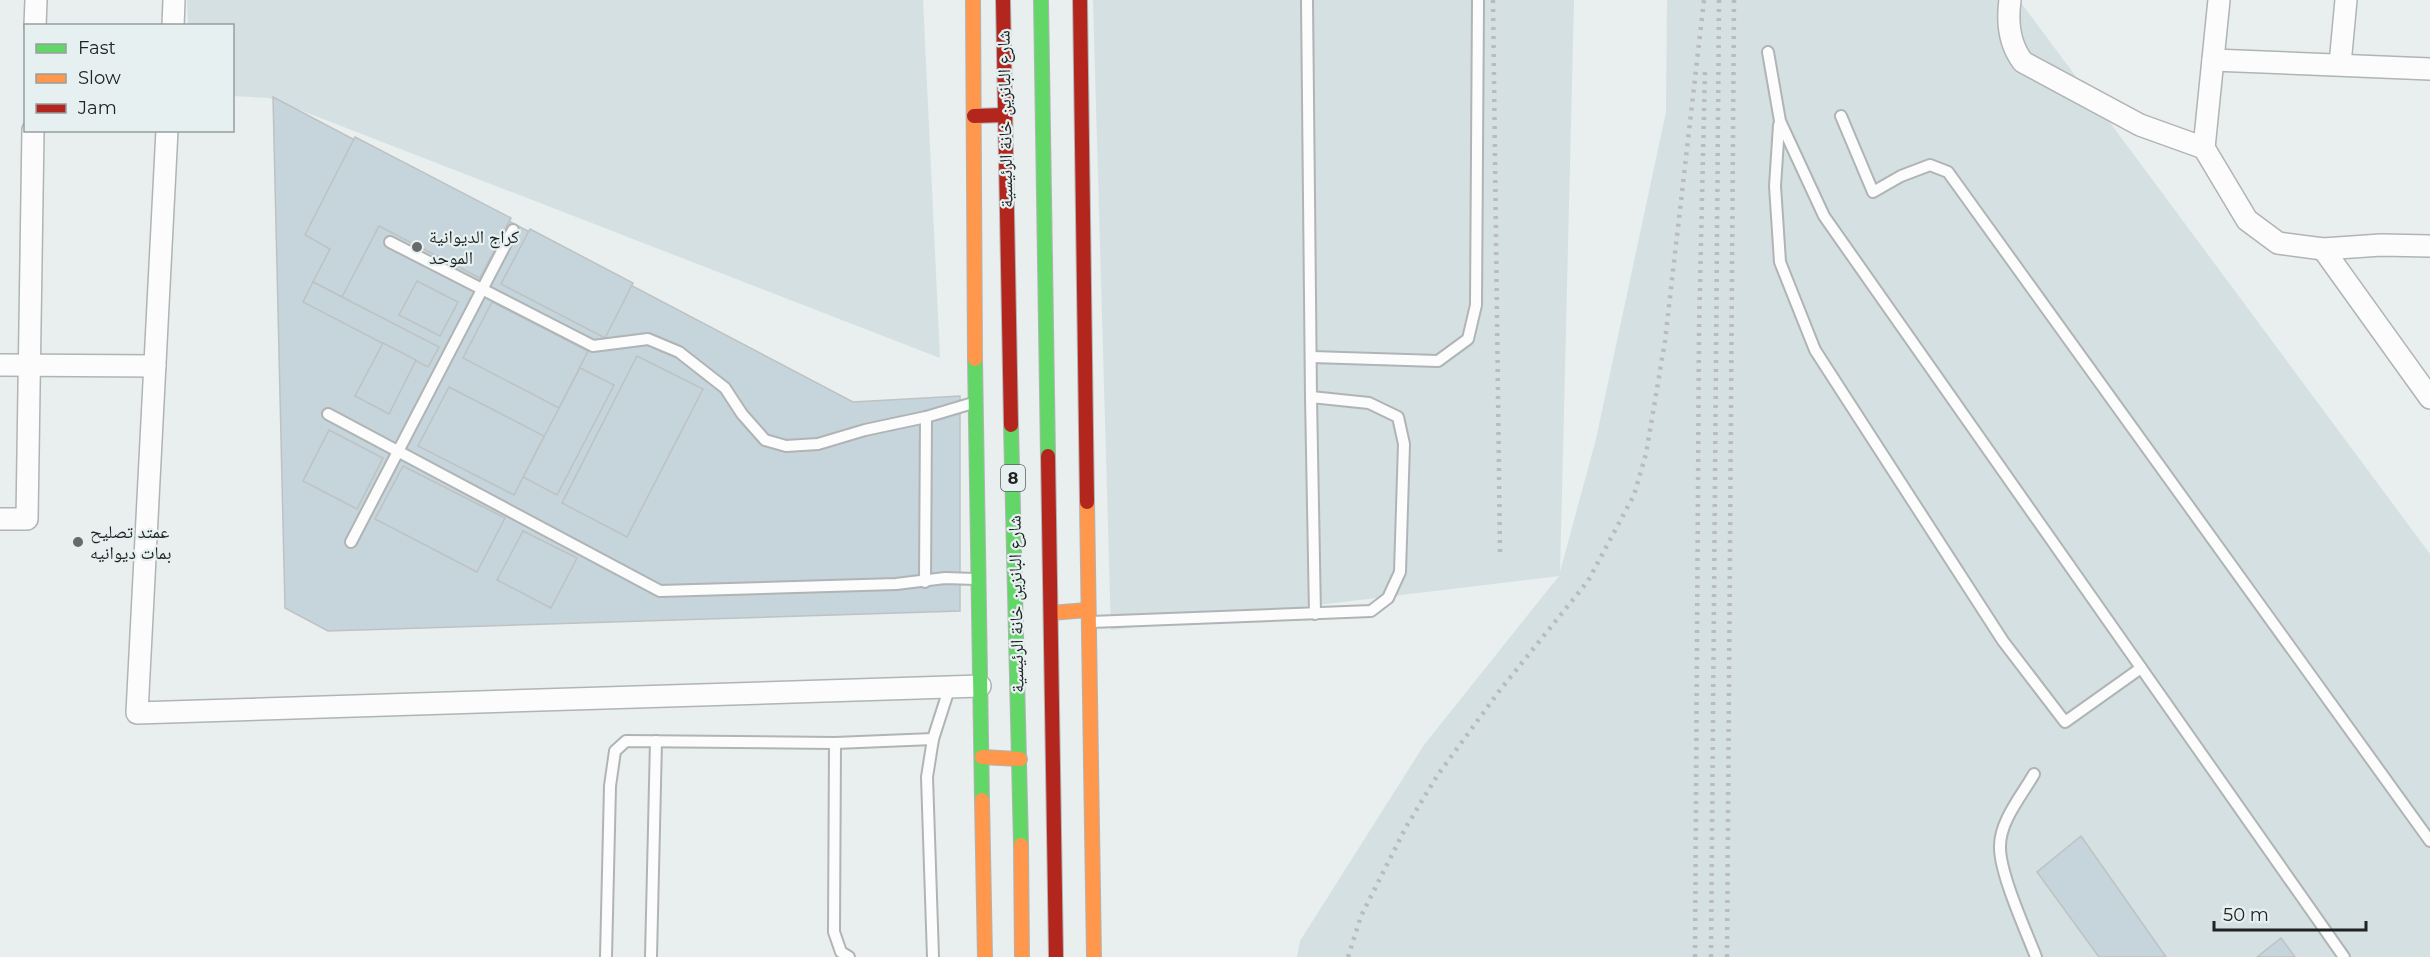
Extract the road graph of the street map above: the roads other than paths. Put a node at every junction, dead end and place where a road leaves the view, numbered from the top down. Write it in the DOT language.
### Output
graph roads {
  1 [pos="36,0"];
  2 [pos="174,0"];
  3 [pos="973,0"];
  4 [pos="1003,0"];
  5 [pos="1041,0"];
  6 [pos="1080,0"];
  7 [pos="1307,0"];
  8 [pos="1478,0"];
  9 [pos="2010,0"];
  10 [pos="2219,0"];
  11 [pos="2346,0"];
  12 [pos="35,24"];
  13 [pos="173,24"];
  14 [pos="1768,52"];
  15 [pos="2213,60"];
  16 [pos="2340,64"];
  17 [pos="2430,69"];
  18 [pos="1004,115"];
  19 [pos="974,116"];
  20 [pos="1841,116"];
  21 [pos="1780,121"];
  22 [pos="33,132"];
  23 [pos="167,132"];
  24 [pos="2204,148"];
  25 [pos="513,230"];
  26 [pos="390,242"];
  27 [pos="2430,246"];
  28 [pos="2323,249"];
  29 [pos="482,289"];
  30 [pos="1312,357"];
  31 [pos="0,365"];
  32 [pos="29,365"];
  33 [pos="155,366"];
  34 [pos="1311,397"];
  35 [pos="2430,398"];
  36 [pos="976,402"];
  37 [pos="328,414"];
  38 [pos="926,417"];
  39 [pos="399,450"];
  40 [pos="0,519"];
  41 [pos="351,543"];
  42 [pos="978,579"];
  43 [pos="925,582"];
  44 [pos="1050,613"];
  45 [pos="1315,614"];
  46 [pos="1088,616"];
  47 [pos="2141,668"];
  48 [pos="950,686"];
  49 [pos="980,686"];
  50 [pos="933,740"];
  51 [pos="656,741"];
  52 [pos="835,743"];
  53 [pos="982,757"];
  54 [pos="1020,759"];
  55 [pos="2034,774"];
  56 [pos="2430,841"];
  57 [pos="606,957"];
  58 [pos="651,957"];
  59 [pos="849,957"];
  60 [pos="933,957"];
  61 [pos="985,957"];
  62 [pos="1022,957"];
  63 [pos="1056,957"];
  64 [pos="1094,957"];
  65 [pos="2036,957"];
  66 [pos="2344,957"];
  1 -- 12 [label="street"];
  2 -- 13 [label="street"];
  3 -- 19 [label="main road"];
  4 -- 18 [label="main road, شارع البانزين خانة الرئيسية / 8"];
  5 -- 44 [label="main road, شارع البانزين خانة الرئيسية / 8"];
  6 -- 46 [label="main road"];
  7 -- 30 [label="lane"];
  8 -- 30 [label="lane"];
  9 -- 24 [label="street"];
  10 -- 15 [label="street"];
  11 -- 16 [label="street"];
  14 -- 21 [label="lane"];
  15 -- 16 [label="street"];
  15 -- 24 [label="street"];
  16 -- 17 [label="street"];
  18 -- 19 [label="main road"];
  18 -- 54 [label="main road, شارع البانزين خانة الرئيسية / 8"];
  19 -- 36 [label="main road"];
  20 -- 56 [label="lane"];
  21 -- 47 [label="lane"];
  21 -- 47 [label="lane"];
  22 -- 32 [label="street"];
  23 -- 33 [label="street"];
  24 -- 28 [label="street"];
  25 -- 29 [label="lane"];
  26 -- 29 [label="lane"];
  27 -- 28 [label="street"];
  28 -- 35 [label="street"];
  29 -- 38 [label="lane"];
  29 -- 39 [label="lane"];
  30 -- 34 [label="lane"];
  31 -- 32 [label="street"];
  32 -- 33 [label="street"];
  32 -- 40 [label="street"];
  33 -- 48 [label="street"];
  34 -- 45 [label="lane"];
  34 -- 45 [label="lane"];
  36 -- 38 [label="lane"];
  36 -- 42 [label="main road"];
  37 -- 39 [label="lane"];
  38 -- 43 [label="lane"];
  39 -- 41 [label="lane"];
  39 -- 43 [label="lane"];
  42 -- 43 [label="lane"];
  42 -- 49 [label="main road"];
  44 -- 46 [label="main road"];
  44 -- 63 [label="main road, شارع البانزين خانة الرئيسية / 8"];
  45 -- 46 [label="lane"];
  46 -- 64 [label="main road"];
  47 -- 66 [label="lane"];
  48 -- 49 [label="street"];
  48 -- 50 [label="lane"];
  49 -- 53 [label="main road"];
  50 -- 52 [label="lane"];
  50 -- 60 [label="lane"];
  51 -- 52 [label="lane"];
  51 -- 57 [label="lane"];
  51 -- 58 [label="lane"];
  52 -- 59 [label="lane"];
  53 -- 54 [label="main road"];
  53 -- 61 [label="main road"];
  54 -- 62 [label="main road, شارع البانزين خانة الرئيسية / 8"];
  55 -- 65 [label="lane"];
}
